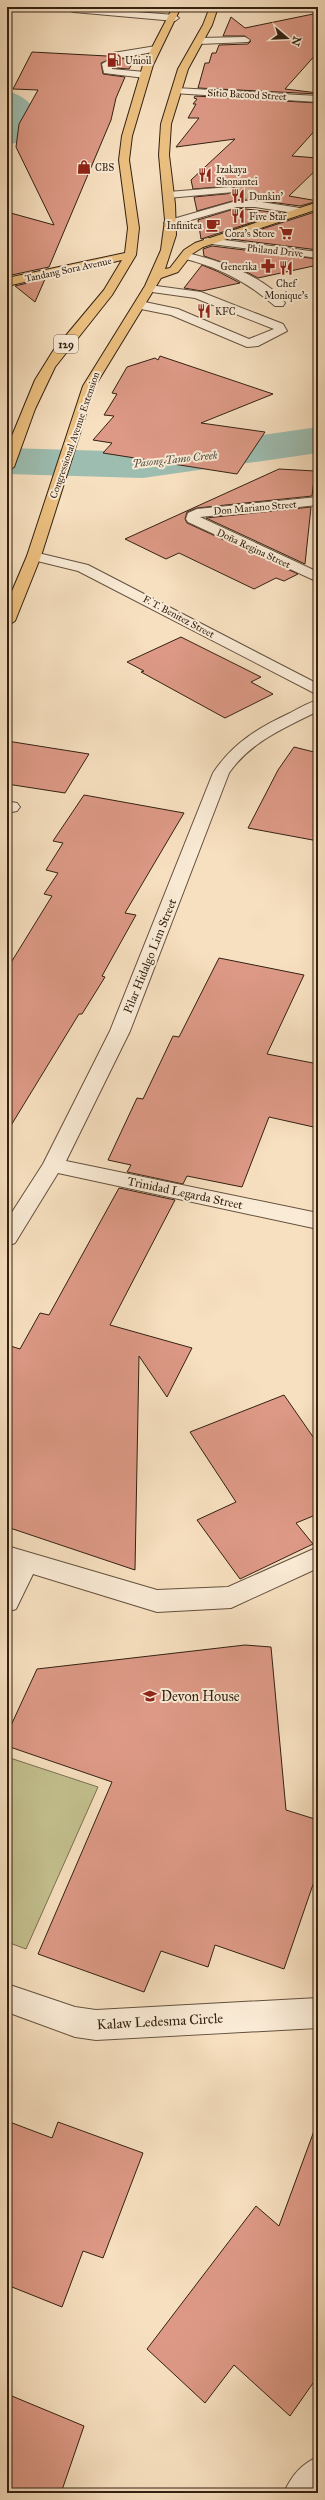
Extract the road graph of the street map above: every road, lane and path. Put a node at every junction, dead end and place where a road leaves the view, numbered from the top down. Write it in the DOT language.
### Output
graph roads {
  1 [pos="177,7"];
  2 [pos="214,7"];
  3 [pos="74,9"];
  4 [pos="175,18"];
  5 [pos="245,40"];
  6 [pos="199,41"];
  7 [pos="156,49"];
  8 [pos="145,75"];
  9 [pos="176,91"];
  10 [pos="318,99"];
  11 [pos="130,124"];
  12 [pos="144,124"];
  13 [pos="230,190"];
  14 [pos="168,195"];
  15 [pos="261,195"];
  16 [pos="318,204"];
  17 [pos="300,211"];
  18 [pos="170,227"];
  19 [pos="208,241"];
  20 [pos="318,255"];
  21 [pos="130,256"];
  22 [pos="186,256"];
  23 [pos="156,276"];
  24 [pos="7,282"];
  25 [pos="149,289"];
  26 [pos="279,303"];
  27 [pos="140,305"];
  28 [pos="7,467"];
  29 [pos="318,501"];
  30 [pos="193,516"];
  31 [pos="34,556"];
  32 [pos="318,578"];
  33 [pos="7,621"];
  34 [pos="318,690"];
  35 [pos="318,705"];
  36 [pos="53,1165"];
  37 [pos="318,1221"];
  38 [pos="7,1238"];
  39 [pos="318,1557"];
  40 [pos="17,1559"];
  41 [pos="7,1601"];
  42 [pos="7,1998"];
  43 [pos="318,2013"];
  44 [pos="318,2475"];
  45 [pos="302,2493"];
  1 -- 4 [label="main road, 129"];
  2 -- 6 [label="main road, Congressional Avenue Extension"];
  3 -- 4 [label="street"];
  4 -- 7 [label="main road, 129"];
  5 -- 6 [label="street"];
  6 -- 9 [label="main road, Congressional Avenue Extension"];
  7 -- 8 [label="main road, 129"];
  7 -- 8 [label="street"];
  8 -- 11 [label="main road, 129"];
  9 -- 10 [label="street, Sitio Bacood Street"];
  9 -- 14 [label="main road, Congressional Avenue Extension"];
  11 -- 12 [label="main road"];
  11 -- 21 [label="main road, 129"];
  13 -- 14 [label="street"];
  14 -- 18 [label="main road, Congressional Avenue Extension"];
  15 -- 16 [label="street"];
  16 -- 17 [label="main road"];
  17 -- 18 [label="street"];
  17 -- 19 [label="main road"];
  18 -- 19 [label="main road"];
  18 -- 23 [label="main road, Congressional Avenue Extension"];
  19 -- 20 [label="street, Philand Drive"];
  19 -- 22 [label="main road"];
  21 -- 24 [label="main road, Tandang Sora Avenue"];
  21 -- 28 [label="main road, 129"];
  22 -- 23 [label="main road"];
  22 -- 26 [label="street"];
  23 -- 25 [label="main road, Congressional Avenue Extension"];
  25 -- 27 [label="main road, Congressional Avenue Extension"];
  25 -- 27 [label="street"];
  27 -- 31 [label="main road, Congressional Avenue Extension"];
  29 -- 30 [label="street, Don Mariano Street"];
  30 -- 32 [label="street, Doña Regina Street"];
  31 -- 33 [label="main road, Congressional Avenue Extension"];
  31 -- 34 [label="street, F. T. Benitez Street"];
  35 -- 36 [label="street, Pilar Hidalgo Lim Street"];
  36 -- 37 [label="street, Trinidad Legarda Street"];
  36 -- 38 [label="street, Pilar Hidalgo Lim Street"];
  39 -- 40 [label="street"];
  40 -- 41 [label="street"];
  42 -- 43 [label="street, Kalaw Ledesma Circle"];
  44 -- 45 [label="street"];
}
